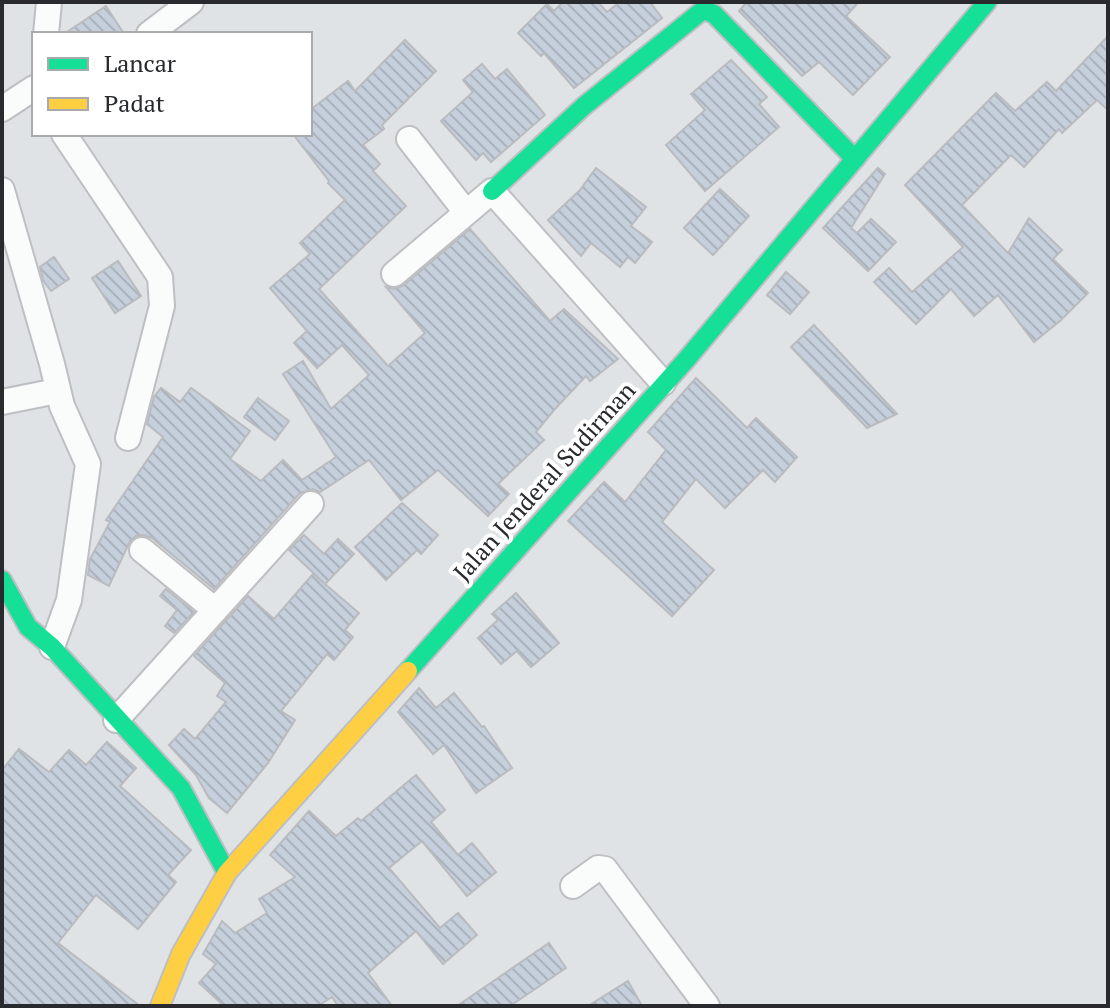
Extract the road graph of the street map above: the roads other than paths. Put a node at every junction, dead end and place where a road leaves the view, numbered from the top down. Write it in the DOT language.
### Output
graph roads {
  1 [pos="49,2"];
  2 [pos="191,2"];
  3 [pos="987,2"];
  4 [pos="46,32"];
  5 [pos="152,32"];
  6 [pos="32,93"];
  7 [pos="2,109"];
  8 [pos="65,136"];
  9 [pos="409,139"];
  10 [pos="855,159"];
  11 [pos="2,190"];
  12 [pos="492,191"];
  13 [pos="465,211"];
  14 [pos="394,274"];
  15 [pos="663,383"];
  16 [pos="50,392"];
  17 [pos="10,400"];
  18 [pos="128,438"];
  19 [pos="311,504"];
  20 [pos="142,550"];
  21 [pos="2,580"];
  22 [pos="215,610"];
  23 [pos="48,645"];
  24 [pos="116,720"];
  25 [pos="227,873"];
  26 [pos="573,886"];
  27 [pos="160,1006"];
  28 [pos="707,1006"];
  1 -- 4 [label="street"];
  2 -- 5 [label="street"];
  3 -- 10 [label="main road, Jalan Jenderal Sudirman"];
  6 -- 7 [label="street"];
  8 -- 18 [label="street"];
  9 -- 13 [label="street"];
  10 -- 12 [label="main road"];
  10 -- 15 [label="main road, Jalan Jenderal Sudirman"];
  11 -- 16 [label="street"];
  12 -- 13 [label="street"];
  12 -- 15 [label="street"];
  13 -- 14 [label="street"];
  15 -- 25 [label="main road, Jalan Jenderal Sudirman"];
  16 -- 17 [label="street"];
  16 -- 23 [label="street"];
  19 -- 22 [label="street"];
  20 -- 22 [label="street"];
  21 -- 23 [label="main road"];
  22 -- 24 [label="street"];
  23 -- 24 [label="main road"];
  24 -- 25 [label="main road"];
  25 -- 27 [label="main road, Jalan Jenderal Sudirman"];
  26 -- 28 [label="street"];
}
